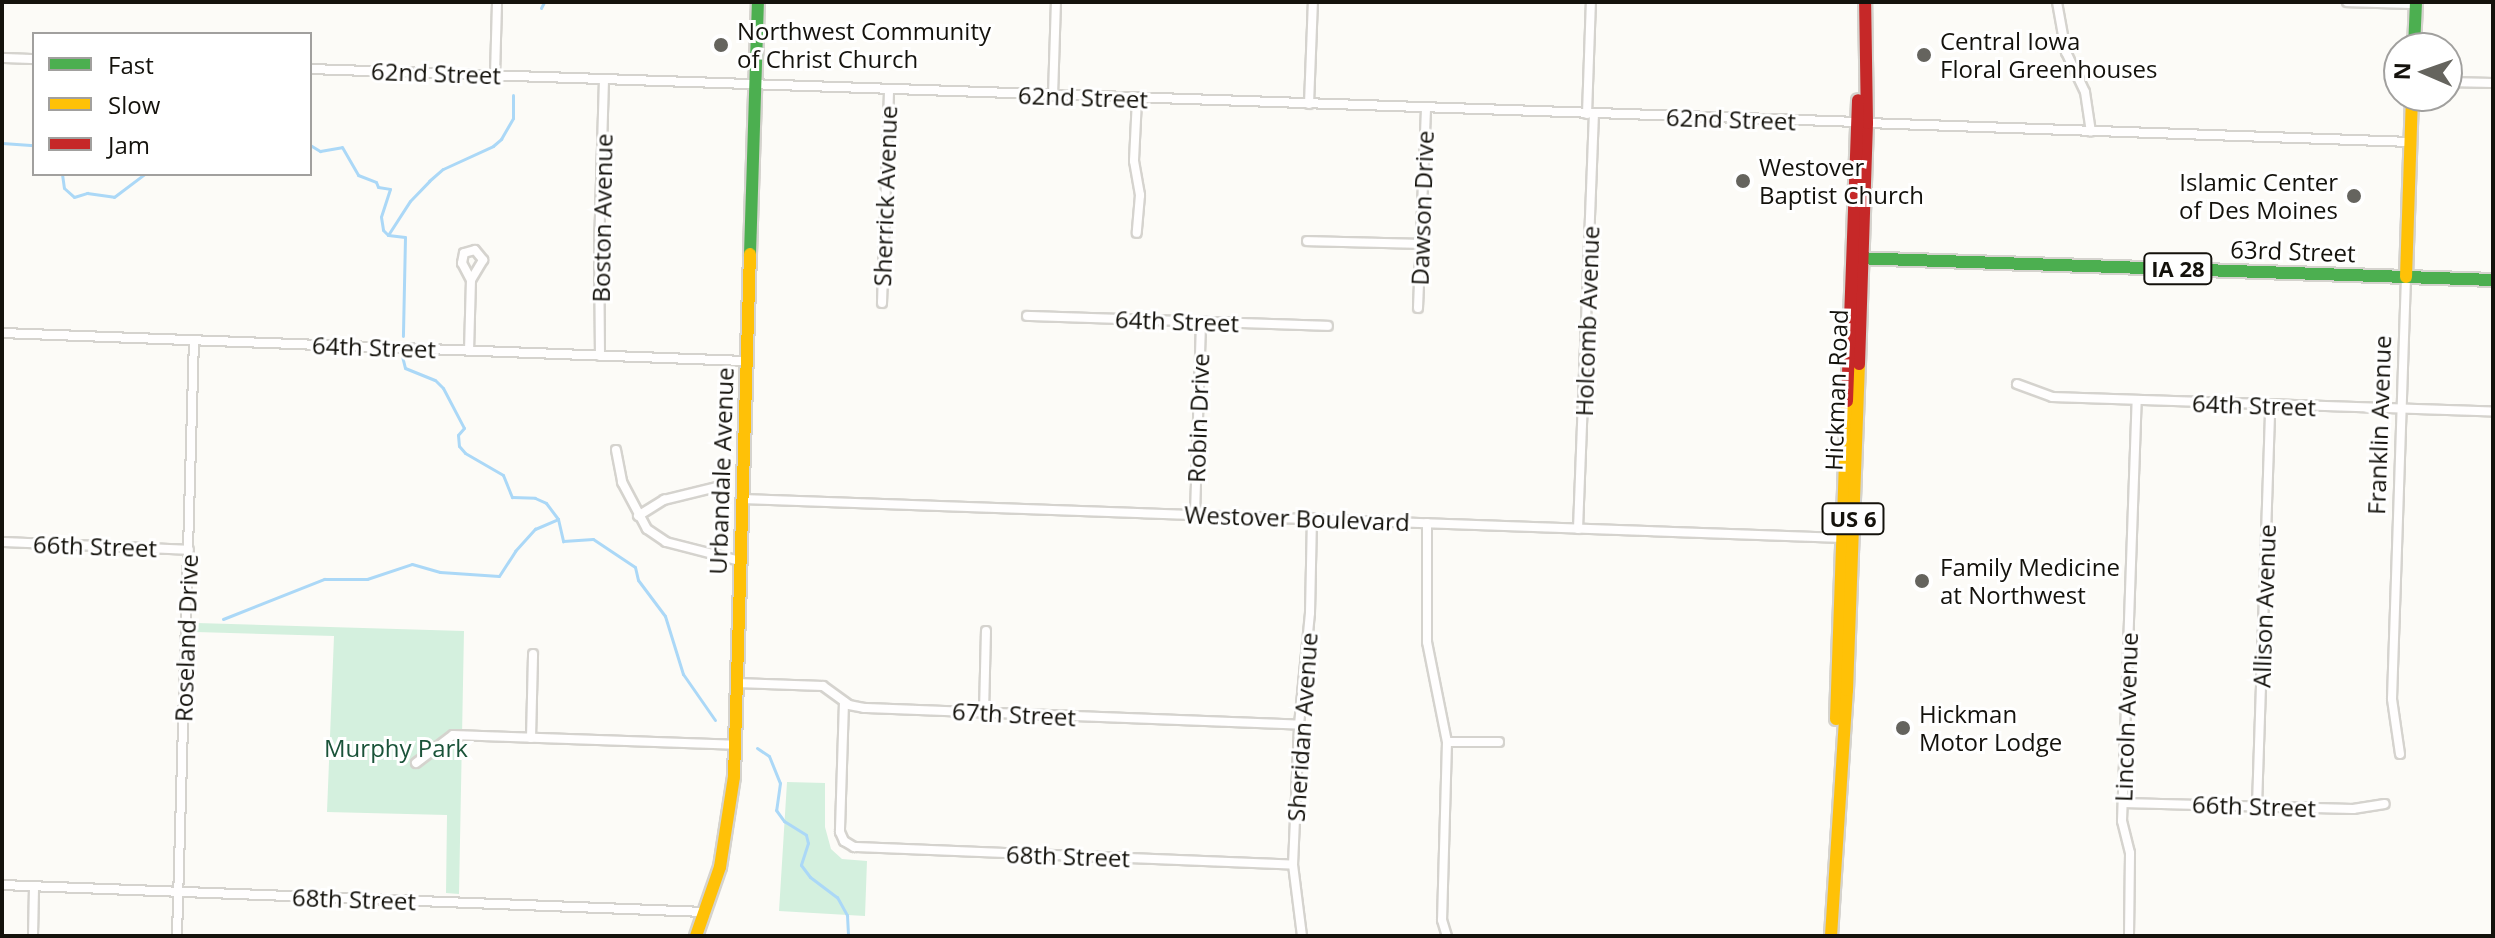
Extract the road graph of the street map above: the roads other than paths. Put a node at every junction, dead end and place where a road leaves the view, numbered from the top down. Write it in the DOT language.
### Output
graph roads {
  1 [pos="497,2"];
  2 [pos="758,2"];
  3 [pos="1056,2"];
  4 [pos="1313,2"];
  5 [pos="1591,2"];
  6 [pos="1864,2"];
  7 [pos="2057,2"];
  8 [pos="2347,2"];
  9 [pos="2416,3"];
  10 [pos="2415,32"];
  11 [pos="2,58"];
  12 [pos="32,59"];
  13 [pos="312,69"];
  14 [pos="495,75"];
  15 [pos="604,79"];
  16 [pos="2463,82"];
  17 [pos="2493,83"];
  18 [pos="756,86"];
  19 [pos="889,90"];
  20 [pos="1053,96"];
  21 [pos="1137,99"];
  22 [pos="1309,104"];
  23 [pos="1426,108"];
  24 [pos="2412,112"];
  25 [pos="1591,114"];
  26 [pos="1862,123"];
  27 [pos="2091,132"];
  28 [pos="2411,142"];
  29 [pos="1137,233"];
  30 [pos="1307,241"];
  31 [pos="1420,244"];
  32 [pos="1857,258"];
  33 [pos="2406,277"];
  34 [pos="471,280"];
  35 [pos="2493,280"];
  36 [pos="882,303"];
  37 [pos="1418,308"];
  38 [pos="1027,316"];
  39 [pos="1201,322"];
  40 [pos="1328,326"];
  41 [pos="2,333"];
  42 [pos="194,340"];
  43 [pos="469,351"];
  44 [pos="600,356"];
  45 [pos="746,361"];
  46 [pos="2017,384"];
  47 [pos="2137,400"];
  48 [pos="2270,406"];
  49 [pos="2402,409"];
  50 [pos="2493,412"];
  51 [pos="616,450"];
  52 [pos="717,487"];
  53 [pos="742,499"];
  54 [pos="1195,514"];
  55 [pos="638,516"];
  56 [pos="1312,518"];
  57 [pos="1427,523"];
  58 [pos="1578,529"];
  59 [pos="1847,538"];
  60 [pos="2,542"];
  61 [pos="189,550"];
  62 [pos="740,561"];
  63 [pos="986,631"];
  64 [pos="533,654"];
  65 [pos="736,683"];
  66 [pos="844,702"];
  67 [pos="984,712"];
  68 [pos="1299,725"];
  69 [pos="531,738"];
  70 [pos="1447,742"];
  71 [pos="1499,742"];
  72 [pos="735,745"];
  73 [pos="2400,754"];
  74 [pos="416,763"];
  75 [pos="2123,803"];
  76 [pos="2385,804"];
  77 [pos="2257,806"];
  78 [pos="1835,860"];
  79 [pos="1293,865"];
  80 [pos="2,885"];
  81 [pos="34,887"];
  82 [pos="179,892"];
  83 [pos="706,912"];
  84 [pos="33,936"];
  85 [pos="177,936"];
  86 [pos="696,936"];
  87 [pos="1302,936"];
  88 [pos="1447,936"];
  89 [pos="1831,936"];
  90 [pos="1841,936"];
  91 [pos="2129,936"];
  1 -- 14 [label="street"];
  2 -- 18 [label="main road, Urbandale Avenue"];
  3 -- 20 [label="street"];
  4 -- 22 [label="street"];
  5 -- 25 [label="street, Holcomb Avenue"];
  6 -- 26 [label="main road, Hickman Road / US 6"];
  7 -- 27 [label="street"];
  8 -- 9 [label="street"];
  9 -- 10 [label="main road"];
  11 -- 12 [label="street"];
  13 -- 14 [label="street, 62nd Street"];
  14 -- 15 [label="street, 62nd Street"];
  15 -- 18 [label="street, 62nd Street"];
  15 -- 44 [label="street, Boston Avenue"];
  16 -- 17 [label="street"];
  18 -- 19 [label="street, 62nd Street"];
  18 -- 45 [label="main road, Urbandale Avenue"];
  19 -- 20 [label="street, 62nd Street"];
  19 -- 36 [label="street, Sherrick Avenue"];
  20 -- 21 [label="street, 62nd Street"];
  21 -- 22 [label="street, 62nd Street"];
  21 -- 29 [label="street"];
  22 -- 23 [label="street, 62nd Street"];
  23 -- 25 [label="street, 62nd Street"];
  23 -- 31 [label="street, Dawson Drive"];
  24 -- 28 [label="main road, Franklin Avenue"];
  25 -- 26 [label="street, 62nd Street"];
  25 -- 58 [label="street, Holcomb Avenue"];
  26 -- 27 [label="street, 62nd Street"];
  26 -- 32 [label="main road, Hickman Road / US 6"];
  27 -- 28 [label="street, 62nd Street"];
  28 -- 33 [label="main road, Franklin Avenue"];
  30 -- 31 [label="street"];
  31 -- 37 [label="street, Dawson Drive"];
  32 -- 33 [label="main road, 63rd Street / IA 28"];
  32 -- 59 [label="main road, Hickman Road / US 6"];
  33 -- 35 [label="main road, 63rd Street / IA 28"];
  33 -- 49 [label="street, Franklin Avenue"];
  34 -- 43 [label="street"];
  38 -- 39 [label="street, 64th Street"];
  39 -- 40 [label="street, 64th Street"];
  39 -- 54 [label="street, Robin Drive"];
  41 -- 42 [label="street, 64th Street"];
  42 -- 43 [label="street, 64th Street"];
  42 -- 61 [label="street, Roseland Drive"];
  43 -- 44 [label="street, 64th Street"];
  44 -- 45 [label="street, 64th Street"];
  45 -- 53 [label="main road, Urbandale Avenue"];
  46 -- 47 [label="street, 64th Street"];
  47 -- 48 [label="street, 64th Street"];
  47 -- 75 [label="street, Lincoln Avenue"];
  48 -- 49 [label="street, 64th Street"];
  48 -- 77 [label="street, Allison Avenue"];
  49 -- 50 [label="street, 64th Street"];
  49 -- 73 [label="street, Franklin Avenue"];
  51 -- 55 [label="street"];
  52 -- 55 [label="street"];
  53 -- 54 [label="street, Westover Boulevard"];
  53 -- 62 [label="main road, Urbandale Avenue"];
  54 -- 56 [label="street, Westover Boulevard"];
  55 -- 62 [label="street"];
  56 -- 57 [label="street, Westover Boulevard"];
  56 -- 68 [label="street, Sheridan Avenue"];
  57 -- 58 [label="street, Westover Boulevard"];
  57 -- 70 [label="street"];
  58 -- 59 [label="street, Westover Boulevard"];
  59 -- 78 [label="main road, Hickman Road / US 6"];
  60 -- 61 [label="street, 66th Street"];
  61 -- 82 [label="street, Roseland Drive"];
  62 -- 65 [label="main road, Urbandale Avenue"];
  63 -- 67 [label="street"];
  64 -- 69 [label="street"];
  65 -- 66 [label="street, 67th Street"];
  65 -- 72 [label="main road, Urbandale Avenue"];
  66 -- 67 [label="street, 67th Street"];
  66 -- 79 [label="street, 68th Street"];
  67 -- 68 [label="street, 67th Street"];
  68 -- 79 [label="street, Sheridan Avenue"];
  69 -- 72 [label="street"];
  69 -- 74 [label="street"];
  70 -- 71 [label="street"];
  70 -- 88 [label="street"];
  72 -- 83 [label="main road, Urbandale Avenue"];
  75 -- 77 [label="street, 66th Street"];
  75 -- 91 [label="street, Lincoln Avenue"];
  76 -- 77 [label="street, 66th Street"];
  78 -- 89 [label="main road, Hickman Road / US 6"];
  78 -- 90 [label="main road, Hickman Road / US 6"];
  79 -- 87 [label="street, Sheridan Avenue"];
  80 -- 81 [label="street, 68th Street"];
  81 -- 82 [label="street, 68th Street"];
  81 -- 84 [label="street"];
  82 -- 83 [label="street, 68th Street"];
  82 -- 85 [label="street, Roseland Drive"];
  83 -- 86 [label="main road, Urbandale Avenue"];
}
